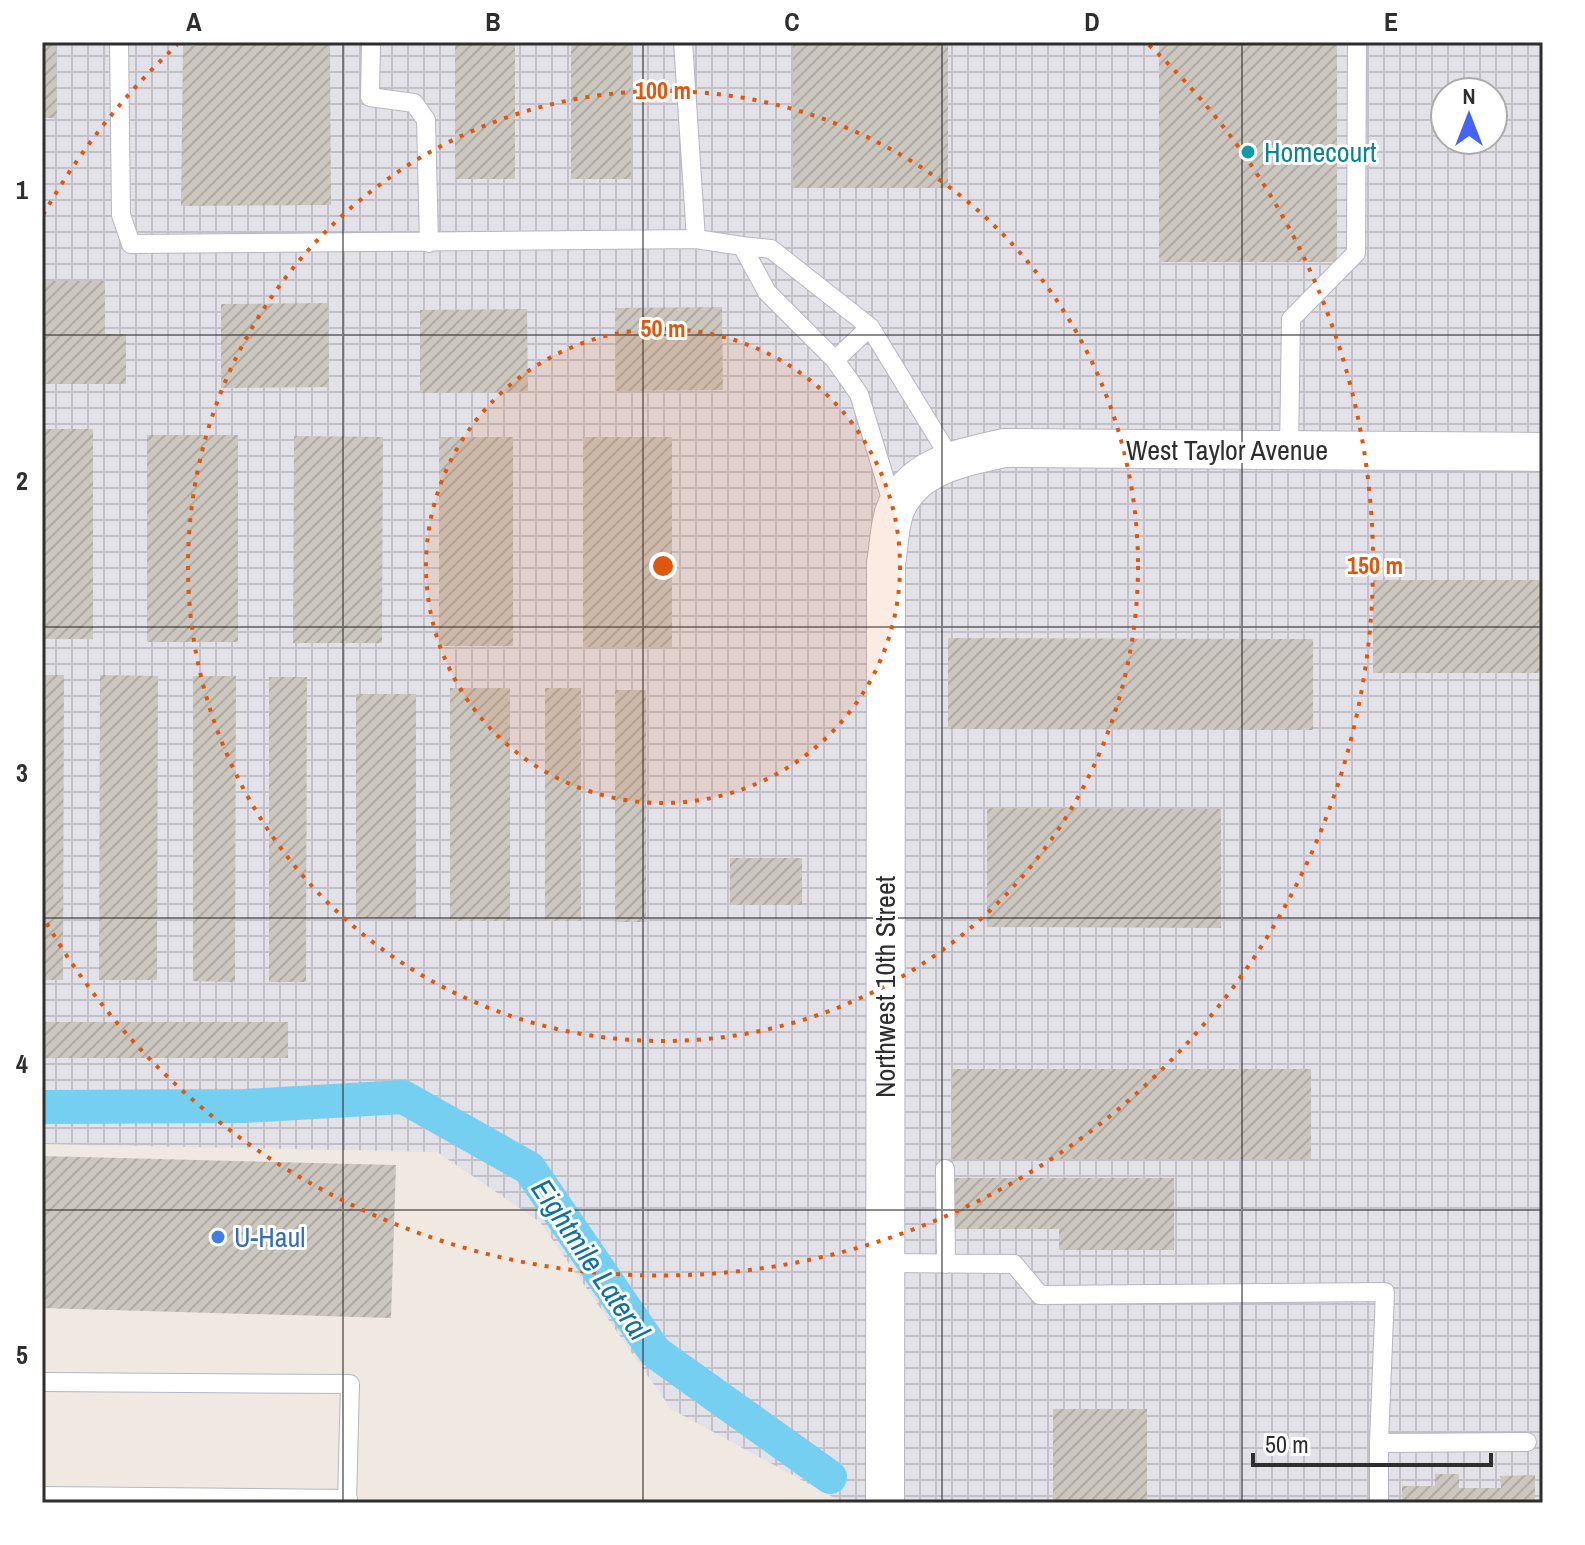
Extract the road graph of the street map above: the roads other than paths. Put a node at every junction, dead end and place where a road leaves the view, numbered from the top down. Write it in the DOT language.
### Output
graph roads {
  1 [pos="119,42"];
  2 [pos="371,42"];
  3 [pos="683,42"];
  4 [pos="1357,42"];
  5 [pos="696,239"];
  6 [pos="429,243"];
  7 [pos="742,246"];
  8 [pos="870,327"];
  9 [pos="835,360"];
  10 [pos="1289,450"];
  11 [pos="1543,452"];
  12 [pos="952,461"];
  13 [pos="916,478"];
  14 [pos="895,512"];
  15 [pos="945,1169"];
  16 [pos="885,1263"];
  17 [pos="946,1264"];
  18 [pos="42,1382"];
  19 [pos="1527,1442"];
  20 [pos="1379,1443"];
  21 [pos="42,1496"];
  22 [pos="348,1501"];
  23 [pos="885,1503"];
  24 [pos="1379,1503"];
  1 -- 6 [label="lane"];
  2 -- 6 [label="lane"];
  3 -- 5 [label="lane"];
  4 -- 10 [label="lane"];
  5 -- 6 [label="lane"];
  5 -- 7 [label="lane"];
  7 -- 8 [label="lane"];
  7 -- 9 [label="lane"];
  8 -- 9 [label="lane"];
  8 -- 12 [label="lane"];
  9 -- 14 [label="lane"];
  10 -- 11 [label="street, West Taylor Avenue"];
  10 -- 12 [label="street, West Taylor Avenue"];
  12 -- 13 [label="street, West Taylor Avenue"];
  13 -- 14 [label="street, Northwest 10th Street"];
  14 -- 16 [label="street, Northwest 10th Street"];
  15 -- 17 [label="lane"];
  16 -- 17 [label="lane"];
  16 -- 23 [label="street, Northwest 10th Street"];
  17 -- 20 [label="lane"];
  18 -- 22 [label="lane"];
  19 -- 20 [label="lane"];
  20 -- 24 [label="lane"];
  21 -- 22 [label="lane"];
}
